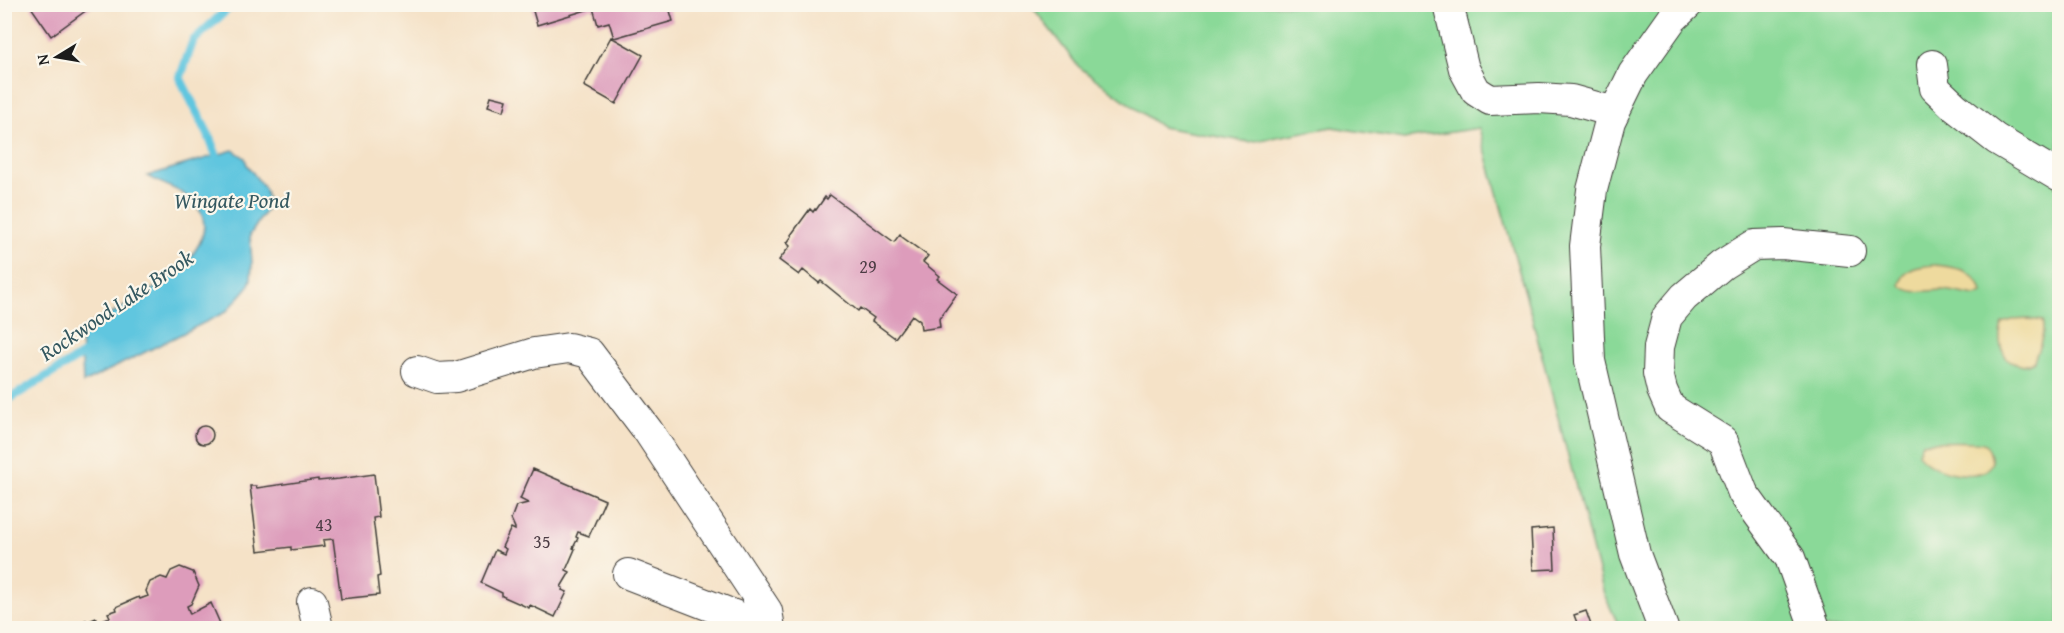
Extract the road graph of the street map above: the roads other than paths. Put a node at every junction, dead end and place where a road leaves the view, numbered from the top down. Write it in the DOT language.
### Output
graph roads {
  1 [pos="1448,4"];
  2 [pos="1688,4"];
  3 [pos="1932,65"];
  4 [pos="1614,112"];
  5 [pos="2060,177"];
  6 [pos="1850,251"];
  7 [pos="417,371"];
  8 [pos="628,574"];
  9 [pos="753,628"];
  10 [pos="770,628"];
  11 [pos="1663,628"];
  12 [pos="1815,628"];
  1 -- 4 [label="lane"];
  2 -- 4 [label="lane"];
  3 -- 5 [label="lane"];
  4 -- 11 [label="lane"];
  6 -- 12 [label="lane"];
  7 -- 10 [label="lane"];
  8 -- 9 [label="lane"];
}
